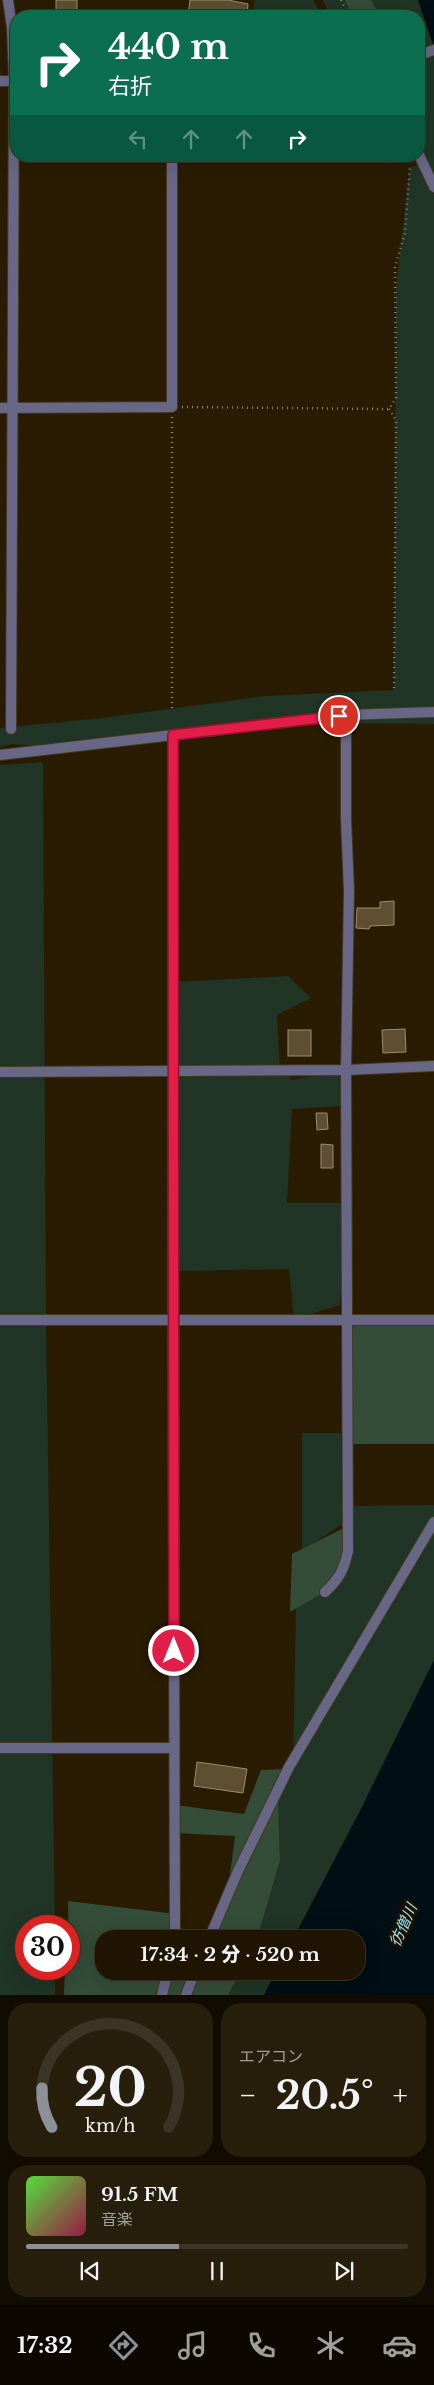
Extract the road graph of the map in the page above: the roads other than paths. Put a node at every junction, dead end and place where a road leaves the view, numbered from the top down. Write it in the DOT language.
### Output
graph roads {
  1 [pos="8,0"];
  2 [pos="10,14"];
  3 [pos="14,162"];
  4 [pos="172,162"];
  5 [pos="417,162"];
  6 [pos="434,186"];
  7 [pos="0,408"];
  8 [pos="12,408"];
  9 [pos="434,712"];
  10 [pos="346,715"];
  11 [pos="11,729"];
  12 [pos="173,735"];
  13 [pos="0,755"];
  14 [pos="434,1066"];
  15 [pos="346,1070"];
  16 [pos="0,1072"];
  17 [pos="172,1072"];
  18 [pos="346,1318"];
  19 [pos="0,1320"];
  20 [pos="172,1320"];
  21 [pos="434,1320"];
  22 [pos="434,1522"];
  23 [pos="325,1592"];
  24 [pos="0,1748"];
  25 [pos="174,1748"];
  26 [pos="176,1930"];
  27 [pos="213,1930"];
  28 [pos="166,1980"];
  29 [pos="192,1980"];
  30 [pos="162,1995"];
  31 [pos="186,1995"];
  1 -- 2 [label="street"];
  3 -- 8 [label="street"];
  4 -- 8 [label="street"];
  5 -- 6 [label="street"];
  7 -- 8 [label="street"];
  8 -- 11 [label="street"];
  9 -- 10 [label="street"];
  10 -- 12 [label="street"];
  10 -- 15 [label="street"];
  12 -- 13 [label="street"];
  12 -- 17 [label="street"];
  14 -- 15 [label="street"];
  15 -- 17 [label="street"];
  15 -- 18 [label="street"];
  16 -- 17 [label="street"];
  17 -- 20 [label="street"];
  18 -- 20 [label="street"];
  18 -- 21 [label="street"];
  18 -- 23 [label="street"];
  19 -- 20 [label="street"];
  20 -- 25 [label="street"];
  22 -- 27 [label="street"];
  24 -- 25 [label="street"];
  25 -- 26 [label="street"];
  28 -- 30 [label="street"];
  29 -- 31 [label="street"];
}
